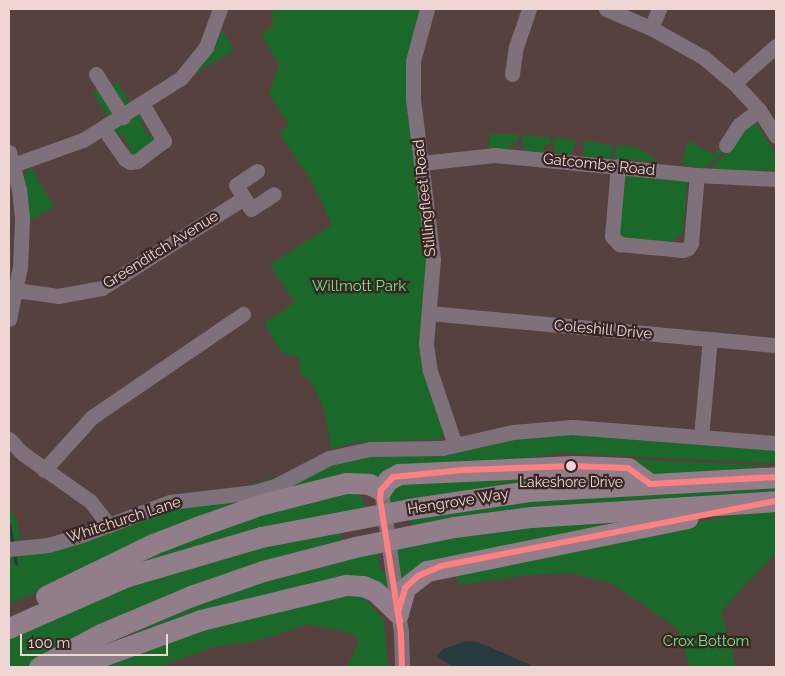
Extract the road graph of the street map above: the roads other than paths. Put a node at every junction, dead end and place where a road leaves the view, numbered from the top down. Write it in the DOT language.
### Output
graph roads {
  1 [pos="220,9"];
  2 [pos="427,9"];
  3 [pos="529,9"];
  4 [pos="606,9"];
  5 [pos="659,9"];
  6 [pos="651,28"];
  7 [pos="773,52"];
  8 [pos="518,66"];
  9 [pos="96,74"];
  10 [pos="734,83"];
  11 [pos="143,105"];
  12 [pos="759,110"];
  13 [pos="123,117"];
  14 [pos="104,129"];
  15 [pos="776,136"];
  16 [pos="726,145"];
  17 [pos="11,159"];
  18 [pos="422,162"];
  19 [pos="618,166"];
  20 [pos="257,171"];
  21 [pos="696,175"];
  22 [pos="776,179"];
  23 [pos="274,194"];
  24 [pos="244,198"];
  25 [pos="15,205"];
  26 [pos="16,290"];
  27 [pos="429,313"];
  28 [pos="243,314"];
  29 [pos="9,319"];
  30 [pos="710,339"];
  31 [pos="776,345"];
  32 [pos="701,437"];
  33 [pos="9,439"];
  34 [pos="776,444"];
  35 [pos="455,445"];
  36 [pos="44,470"];
  37 [pos="776,477"];
  38 [pos="650,484"];
  39 [pos="381,490"];
  40 [pos="775,501"];
  41 [pos="109,525"];
  42 [pos="13,549"];
  43 [pos="398,613"];
  44 [pos="9,616"];
  45 [pos="9,628"];
  46 [pos="39,667"];
  47 [pos="72,667"];
  48 [pos="402,667"];
  1 -- 11 [label="street"];
  2 -- 18 [label="street, Stillingfleet Road"];
  3 -- 8 [label="street"];
  4 -- 6 [label="street"];
  5 -- 6 [label="street"];
  6 -- 10 [label="street"];
  7 -- 10 [label="street"];
  9 -- 13 [label="street"];
  10 -- 12 [label="street"];
  11 -- 13 [label="street"];
  11 -- 14 [label="street"];
  12 -- 15 [label="street"];
  12 -- 16 [label="street"];
  13 -- 14 [label="street"];
  14 -- 17 [label="street"];
  17 -- 25 [label="street"];
  18 -- 19 [label="street, Gatcombe Road"];
  18 -- 27 [label="street, Stillingfleet Road"];
  19 -- 21 [label="street, Gatcombe Road"];
  19 -- 21 [label="street"];
  20 -- 24 [label="street"];
  21 -- 22 [label="street, Gatcombe Road"];
  23 -- 24 [label="street"];
  24 -- 26 [label="street, Greenditch Avenue"];
  25 -- 26 [label="street"];
  26 -- 29 [label="street"];
  27 -- 30 [label="street, Coleshill Drive"];
  27 -- 35 [label="street, Stillingfleet Road"];
  28 -- 36 [label="street"];
  30 -- 31 [label="street, Coleshill Drive"];
  30 -- 32 [label="street"];
  32 -- 34 [label="street, Whitchurch Lane"];
  32 -- 35 [label="street, Whitchurch Lane"];
  33 -- 36 [label="street"];
  35 -- 41 [label="street, Whitchurch Lane"];
  36 -- 41 [label="street"];
  37 -- 38 [label="highway, Hengrove Way"];
  38 -- 39 [label="highway"];
  38 -- 45 [label="highway, Hengrove Way"];
  39 -- 43 [label="street"];
  39 -- 44 [label="highway"];
  40 -- 43 [label="highway"];
  40 -- 46 [label="highway, Hengrove Way"];
  41 -- 42 [label="street, Whitchurch Lane"];
  43 -- 47 [label="highway"];
  43 -- 48 [label="street"];
}
